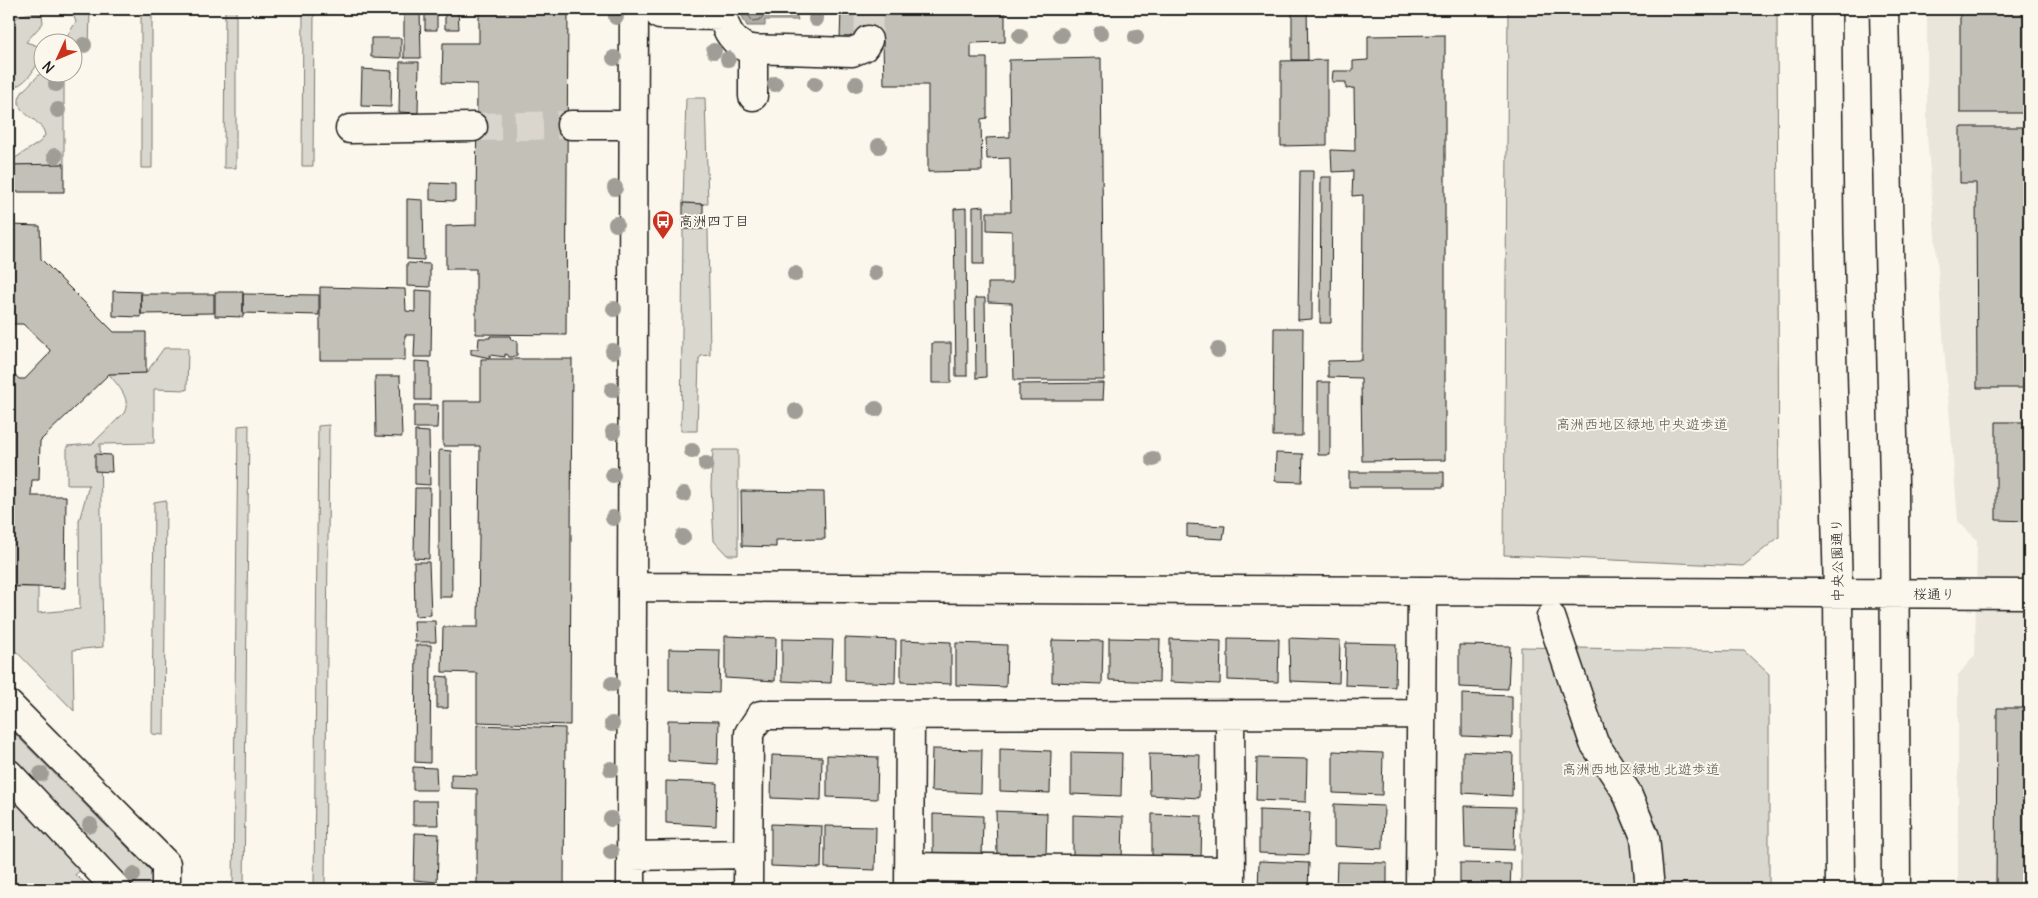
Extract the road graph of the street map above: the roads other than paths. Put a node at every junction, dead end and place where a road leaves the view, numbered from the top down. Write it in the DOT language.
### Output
graph roads {
  1 [pos="634,9"];
  2 [pos="1827,9"];
  3 [pos="1884,9"];
  4 [pos="724,12"];
  5 [pos="660,15"];
  6 [pos="868,40"];
  7 [pos="753,49"];
  8 [pos="753,96"];
  9 [pos="571,125"];
  10 [pos="633,125"];
  11 [pos="473,127"];
  12 [pos="350,129"];
  13 [pos="633,587"];
  14 [pos="1422,591"];
  15 [pos="1838,593"];
  16 [pos="1894,593"];
  17 [pos="2029,594"];
  18 [pos="1551,617"];
  19 [pos="9,706"];
  20 [pos="1230,714"];
  21 [pos="1421,714"];
  22 [pos="910,715"];
  23 [pos="9,774"];
  24 [pos="748,854"];
  25 [pos="631,856"];
  26 [pos="909,878"];
  27 [pos="1231,880"];
  28 [pos="117,889"];
  29 [pos="166,889"];
  30 [pos="631,889"];
  31 [pos="748,889"];
  32 [pos="1420,889"];
  33 [pos="1650,889"];
  34 [pos="1840,889"];
  35 [pos="1896,889"];
  1 -- 10 [label="street"];
  2 -- 15 [label="street, 中央公園通り"];
  3 -- 16 [label="street"];
  4 -- 5 [label="street"];
  4 -- 7 [label="street"];
  6 -- 7 [label="street"];
  7 -- 8 [label="street"];
  9 -- 10 [label="street"];
  10 -- 13 [label="street"];
  11 -- 12 [label="street"];
  13 -- 14 [label="street, 桜通り"];
  13 -- 25 [label="street"];
  14 -- 15 [label="street, 桜通り"];
  14 -- 21 [label="street"];
  15 -- 16 [label="street, 桜通り"];
  15 -- 34 [label="street, 中央公園通り"];
  16 -- 17 [label="street, 桜通り"];
  16 -- 35 [label="street"];
  18 -- 33 [label="street"];
  19 -- 29 [label="street"];
  20 -- 21 [label="street"];
  20 -- 22 [label="street"];
  20 -- 27 [label="street"];
  21 -- 32 [label="street"];
  22 -- 24 [label="street"];
  22 -- 26 [label="street"];
  23 -- 28 [label="street"];
  24 -- 25 [label="street"];
  24 -- 31 [label="street"];
  25 -- 30 [label="street"];
  26 -- 27 [label="street"];
}
